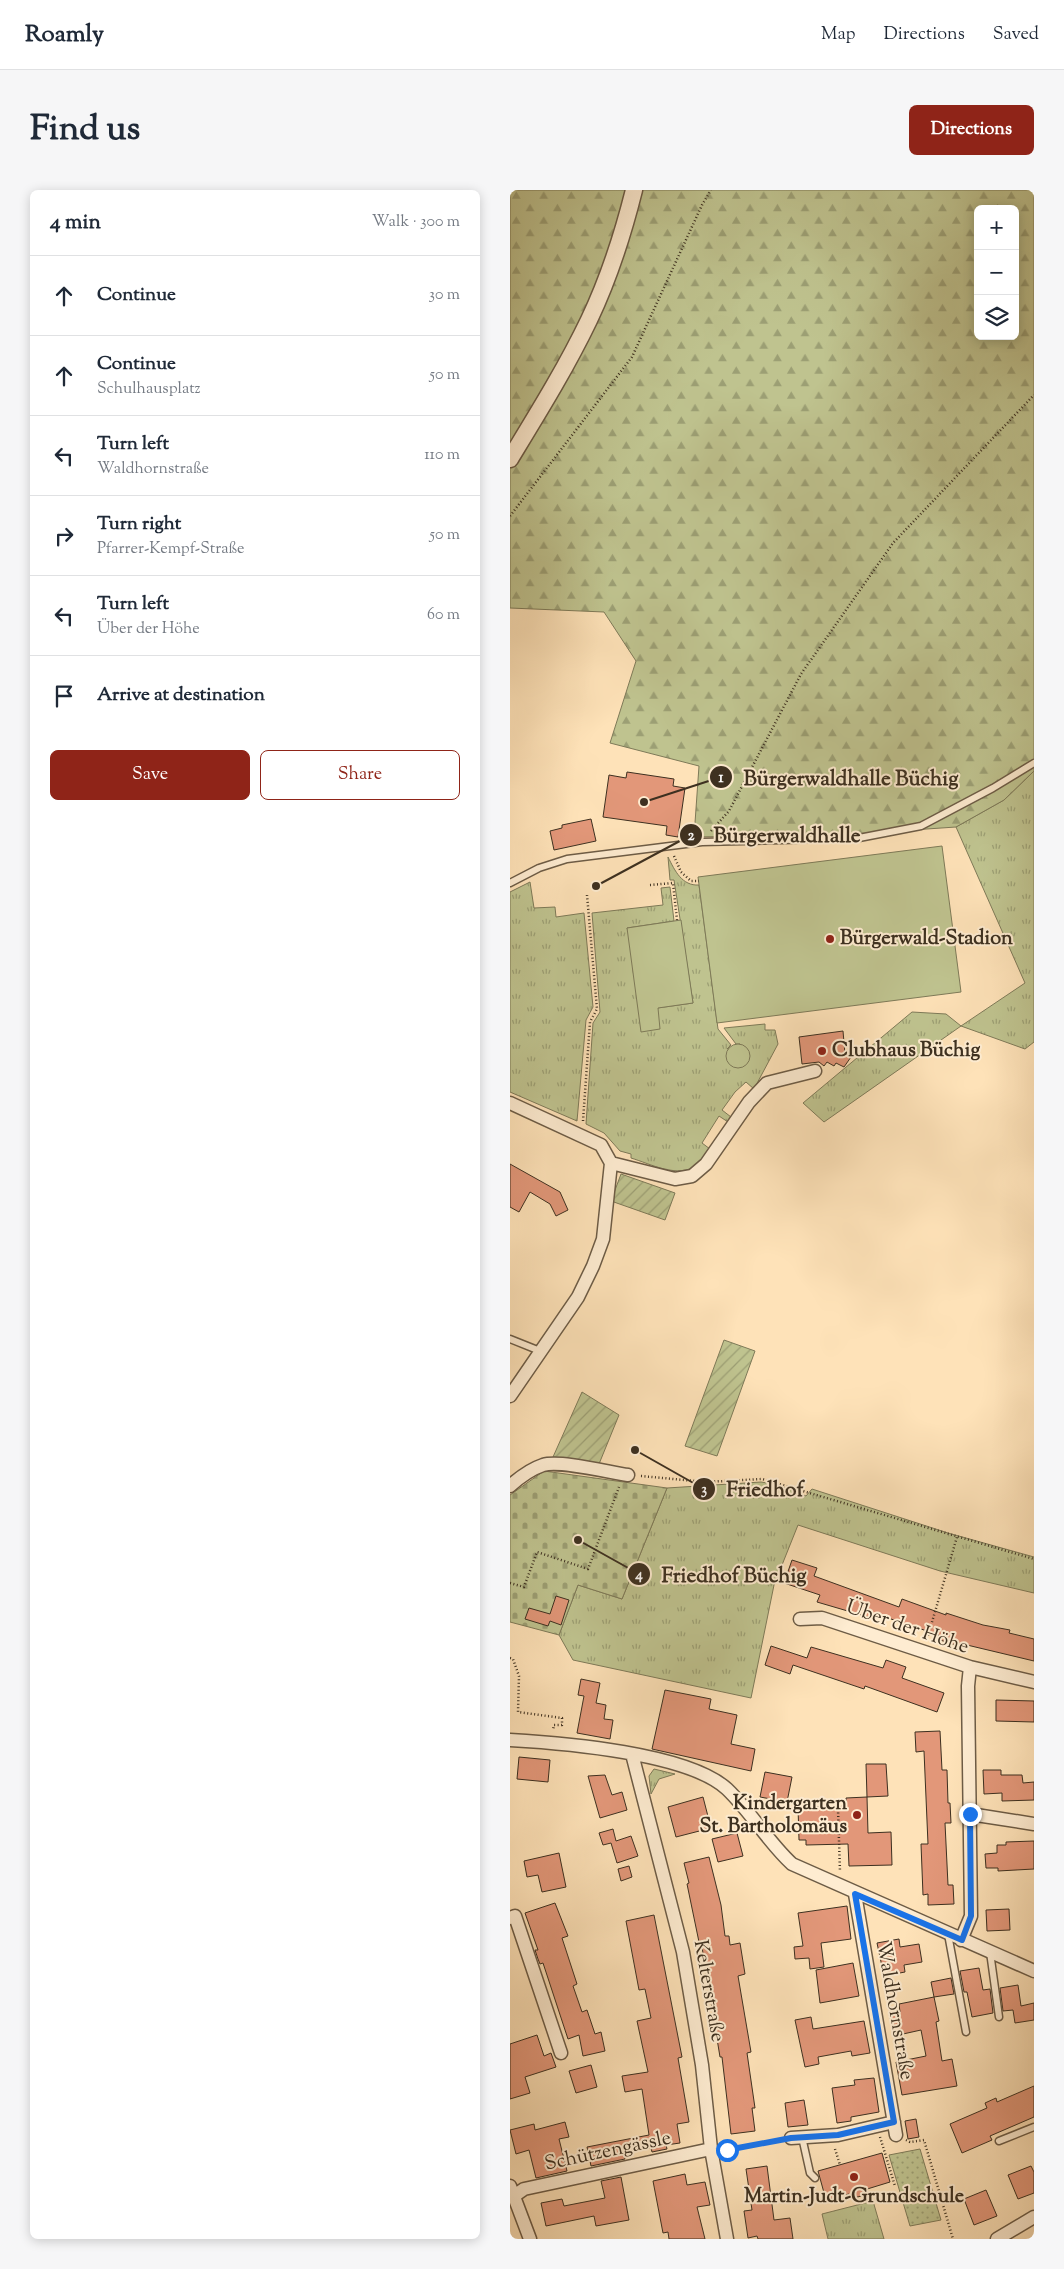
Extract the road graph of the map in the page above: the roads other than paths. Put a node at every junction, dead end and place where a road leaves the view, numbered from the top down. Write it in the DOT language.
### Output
graph roads {
  1 [pos="634,190"];
  2 [pos="510,459"];
  3 [pos="1034,763"];
  4 [pos="510,883"];
  5 [pos="815,1071"];
  6 [pos="510,1103"];
  7 [pos="611,1163"];
  8 [pos="510,1339"];
  9 [pos="540,1352"];
  10 [pos="510,1396"];
  11 [pos="625,1474"];
  12 [pos="510,1486"];
  13 [pos="800,1619"];
  14 [pos="970,1667"];
  15 [pos="1034,1682"];
  16 [pos="510,1740"];
  17 [pos="632,1754"];
  18 [pos="970,1814"];
  19 [pos="1034,1824"];
  20 [pos="855,1894"];
  21 [pos="510,1918"];
  22 [pos="948,1934"];
  23 [pos="962,1940"];
  24 [pos="990,1952"];
  25 [pos="1034,1971"];
  26 [pos="999,2017"];
  27 [pos="966,2032"];
  28 [pos="561,2053"];
  29 [pos="1034,2127"];
  30 [pos="796,2137"];
  31 [pos="1000,2141"];
  32 [pos="712,2149"];
  33 [pos="815,2178"];
  34 [pos="512,2191"];
  35 [pos="1034,2217"];
  36 [pos="530,2239"];
  37 [pos="727,2239"];
  38 [pos="997,2239"];
  1 -- 2 [label="street"];
  3 -- 4 [label="lane"];
  5 -- 7 [label="street"];
  6 -- 7 [label="street"];
  7 -- 9 [label="street"];
  8 -- 9 [label="lane"];
  9 -- 10 [label="street"];
  11 -- 12 [label="street"];
  13 -- 14 [label="street, Über der Höhe"];
  14 -- 15 [label="street"];
  14 -- 18 [label="street, Über der Höhe"];
  16 -- 17 [label="street"];
  17 -- 20 [label="street"];
  17 -- 32 [label="street, Kelterstraße"];
  18 -- 19 [label="street"];
  18 -- 23 [label="street, Über der Höhe"];
  20 -- 22 [label="street"];
  20 -- 30 [label="street, Waldhornstraße"];
  21 -- 28 [label="street"];
  22 -- 23 [label="street"];
  22 -- 27 [label="lane"];
  23 -- 24 [label="street"];
  24 -- 25 [label="street"];
  24 -- 26 [label="lane"];
  29 -- 31 [label="lane"];
  30 -- 33 [label="lane"];
  32 -- 34 [label="street, Schützengässle"];
  32 -- 37 [label="street, Kelterstraße"];
  34 -- 36 [label="street"];
  35 -- 38 [label="street"];
}
